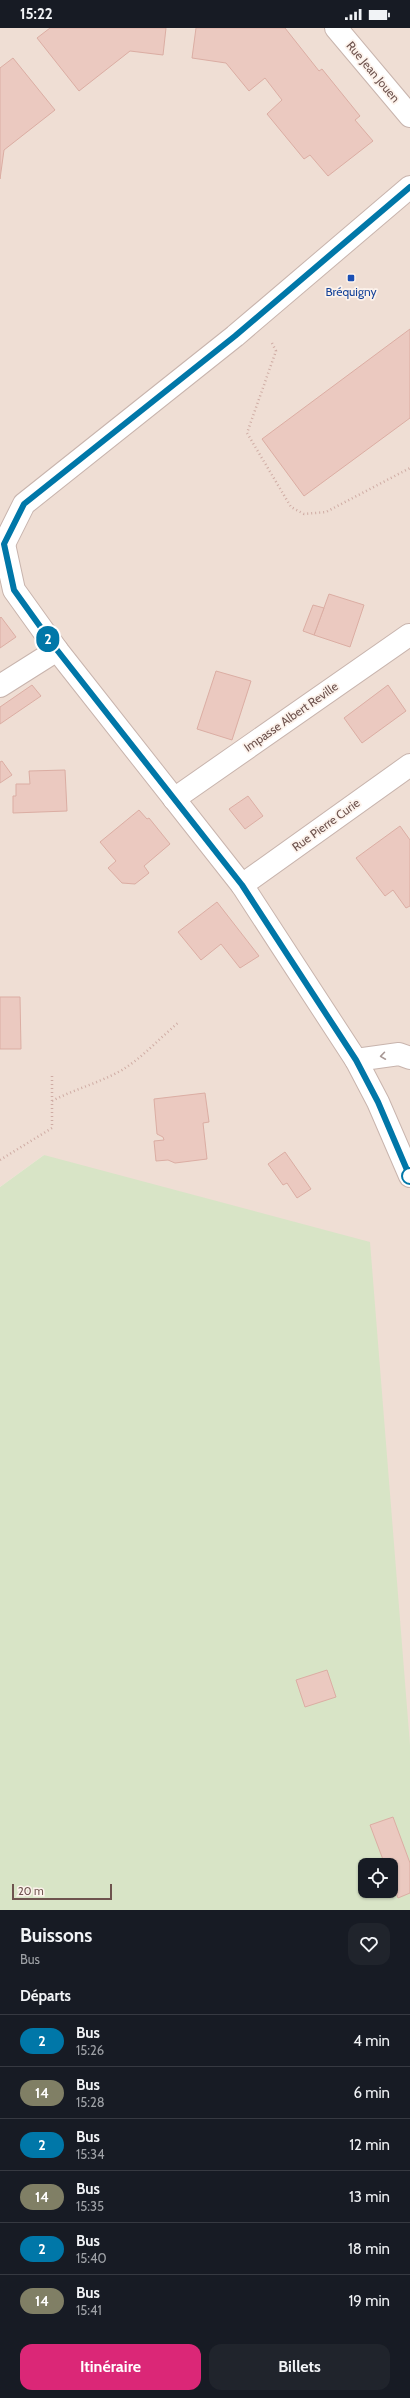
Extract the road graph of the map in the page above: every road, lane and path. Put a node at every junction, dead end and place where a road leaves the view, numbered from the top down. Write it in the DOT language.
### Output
graph roads {
  1 [pos="336,28"];
  2 [pos="410,116"];
  3 [pos="410,187"];
  4 [pos="256,317"];
  5 [pos="410,468"];
  6 [pos="2,542"];
  7 [pos="409,635"];
  8 [pos="57,650"];
  9 [pos="0,686"];
  10 [pos="410,765"];
  11 [pos="174,799"];
  12 [pos="242,885"];
  13 [pos="179,1022"];
  14 [pos="410,1058"];
  15 [pos="356,1060"];
  16 [pos="52,1074"];
  17 [pos="52,1101"];
  18 [pos="406,1153"];
  19 [pos="0,1160"];
  20 [pos="410,1176"];
  1 -- 2 [label="street, Rue Jean Jouen"];
  3 -- 4 [label="street"];
  4 -- 5 [label="path"];
  4 -- 6 [label="street"];
  6 -- 8 [label="street"];
  7 -- 11 [label="street, Impasse Albert Reville"];
  8 -- 9 [label="street"];
  8 -- 11 [label="street"];
  10 -- 12 [label="street, Rue Pierre Curie"];
  11 -- 12 [label="street"];
  12 -- 15 [label="street"];
  13 -- 17 [label="path"];
  14 -- 15 [label="street, one-way"];
  15 -- 18 [label="street"];
  16 -- 17 [label="path"];
  17 -- 19 [label="path"];
  18 -- 20 [label="street"];
}
